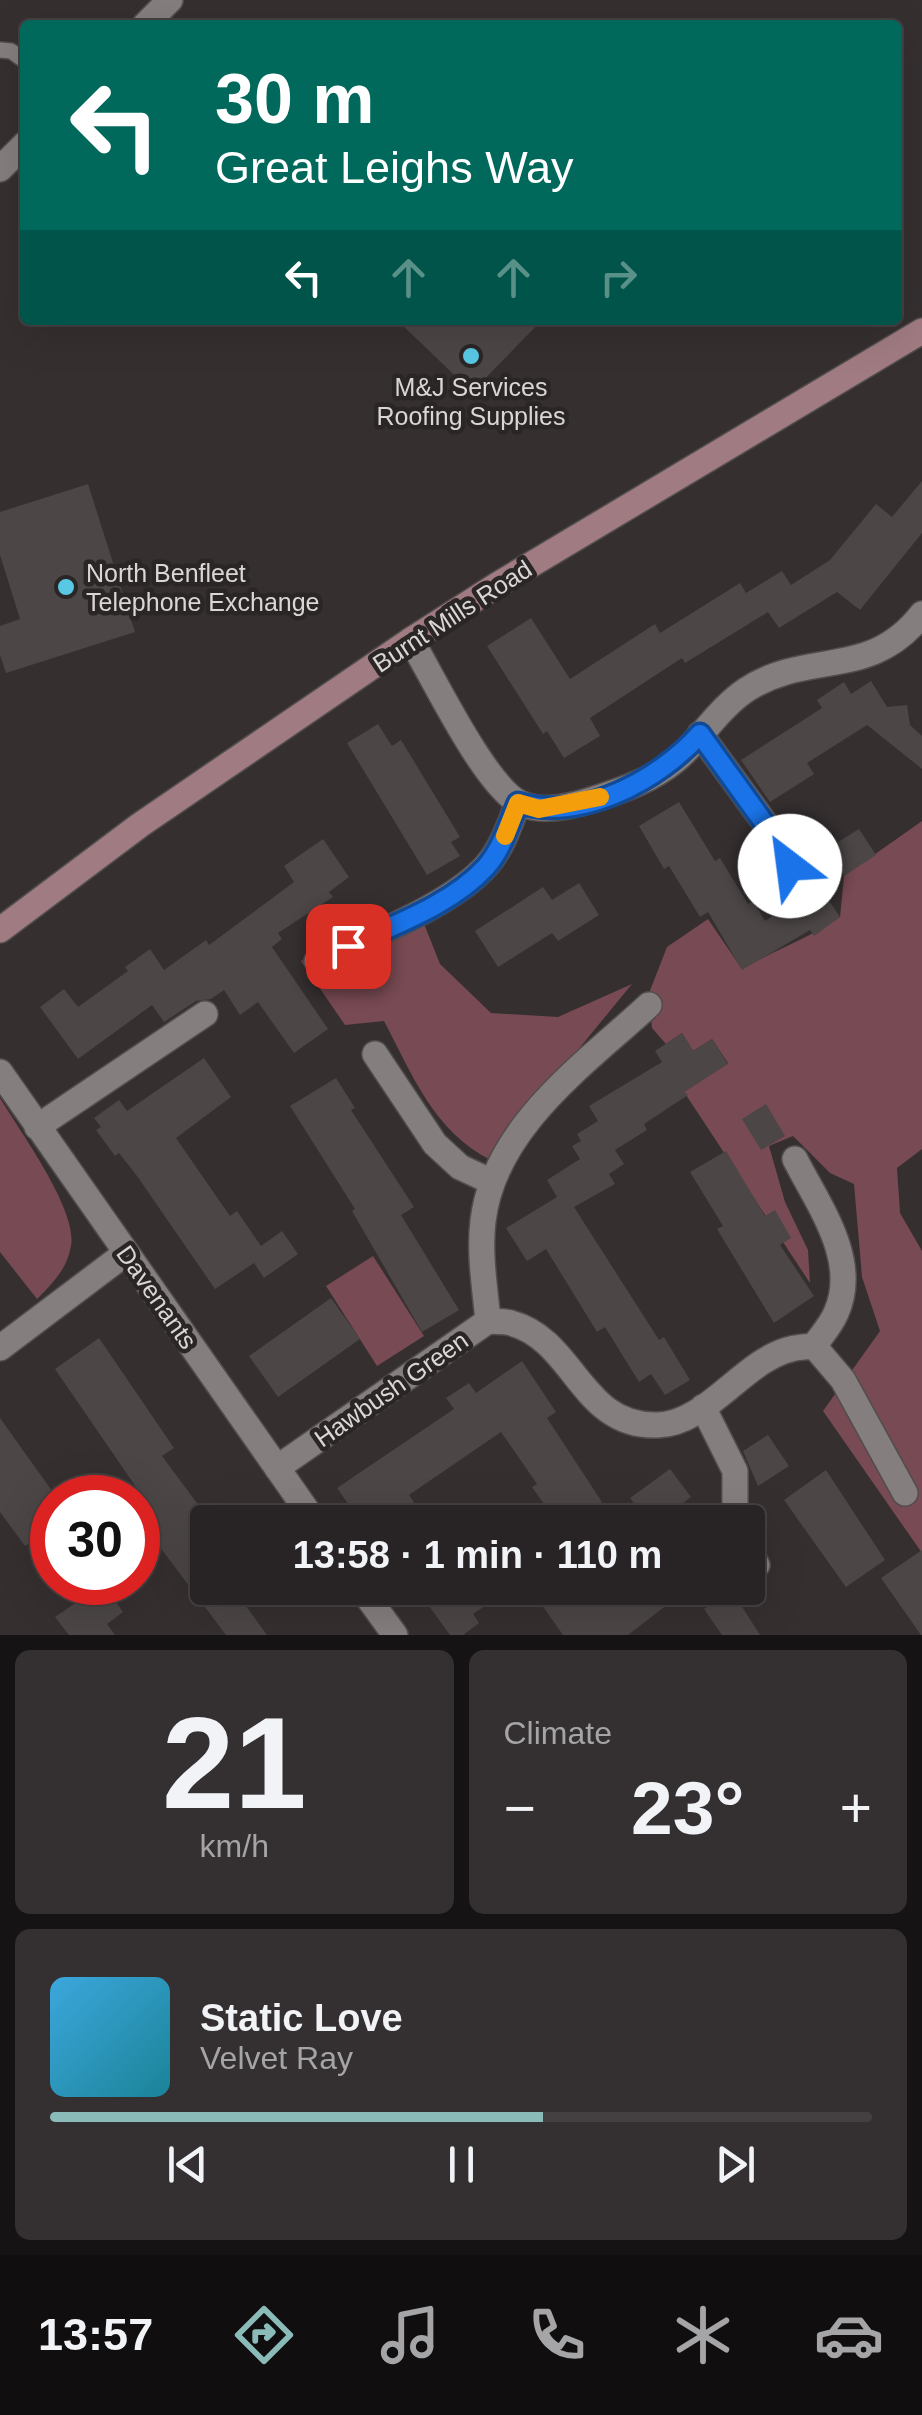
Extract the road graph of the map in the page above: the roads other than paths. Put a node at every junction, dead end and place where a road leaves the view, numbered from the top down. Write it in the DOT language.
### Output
graph roads {
  1 [pos="170,0"];
  2 [pos="150,20"];
  3 [pos="20,149"];
  4 [pos="0,169"];
  5 [pos="922,331"];
  6 [pos="918,630"];
  7 [pos="412,640"];
  8 [pos="700,734"];
  9 [pos="518,803"];
  10 [pos="766,889"];
  11 [pos="0,930"];
  12 [pos="317,961"];
  13 [pos="649,1005"];
  14 [pos="204,1014"];
  15 [pos="376,1054"];
  16 [pos="0,1072"];
  17 [pos="37,1127"];
  18 [pos="794,1159"];
  19 [pos="492,1182"];
  20 [pos="126,1253"];
  21 [pos="488,1321"];
  22 [pos="0,1348"];
  23 [pos="802,1348"];
  24 [pos="703,1407"];
  25 [pos="277,1468"];
  26 [pos="905,1493"];
  27 [pos="304,1505"];
  28 [pos="735,1505"];
  29 [pos="373,1605"];
  30 [pos="395,1635"];
  1 -- 2 [label="street"];
  3 -- 4 [label="street"];
  5 -- 7 [label="street, Burnt Mills Road"];
  6 -- 8 [label="street"];
  7 -- 9 [label="street"];
  7 -- 11 [label="street, Burnt Mills Road"];
  8 -- 9 [label="street"];
  8 -- 10 [label="street"];
  9 -- 12 [label="street"];
  13 -- 19 [label="street, Hawbush Green"];
  14 -- 17 [label="street"];
  15 -- 19 [label="street"];
  16 -- 17 [label="street, Davenants"];
  17 -- 20 [label="street, Davenants"];
  18 -- 23 [label="street"];
  19 -- 21 [label="street, Hawbush Green"];
  20 -- 22 [label="street"];
  20 -- 25 [label="street, Davenants"];
  21 -- 24 [label="street"];
  21 -- 25 [label="street, Hawbush Green"];
  23 -- 24 [label="street"];
  23 -- 26 [label="street"];
  24 -- 28 [label="street"];
  25 -- 27 [label="street, Davenants"];
  29 -- 30 [label="street"];
}
